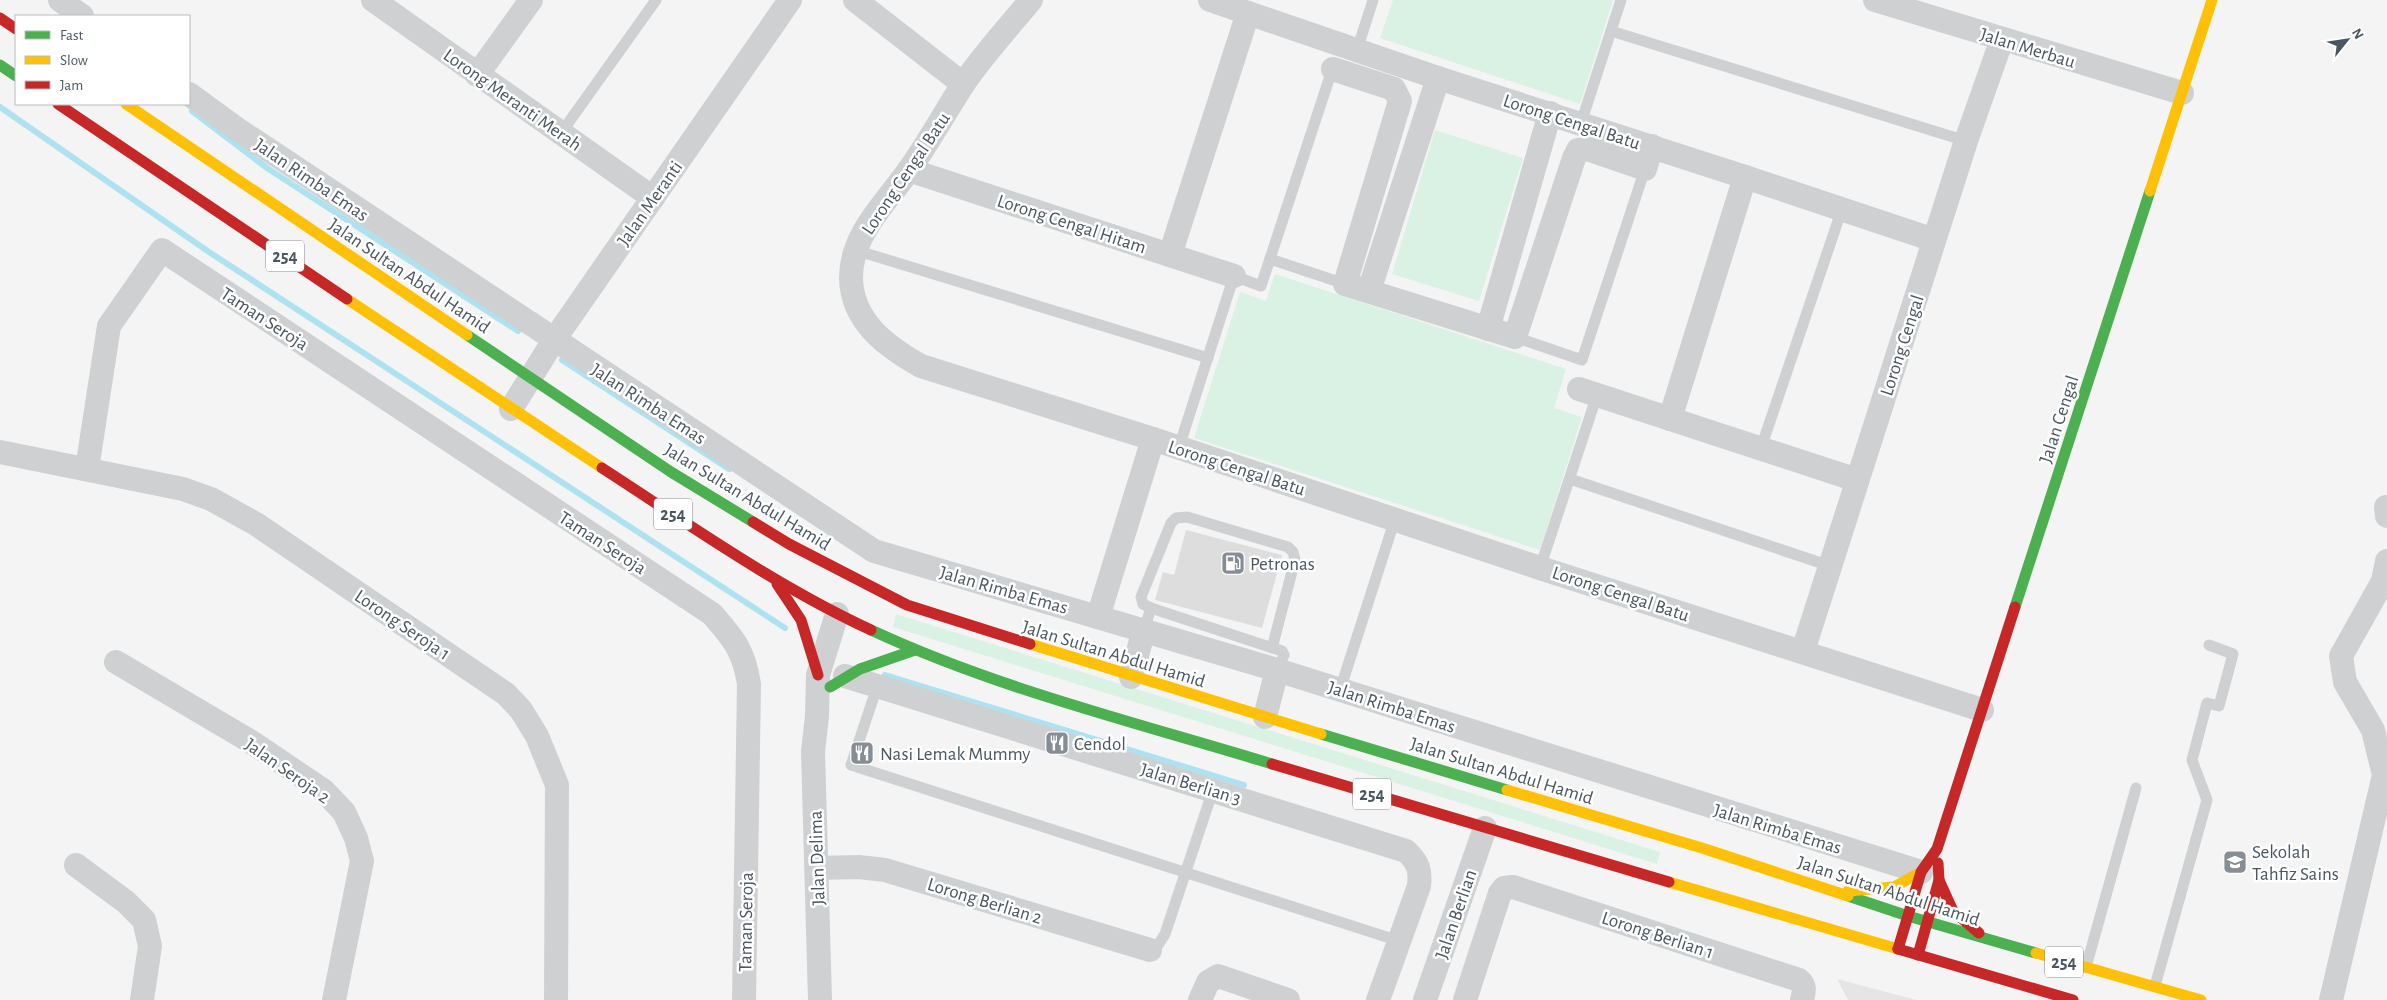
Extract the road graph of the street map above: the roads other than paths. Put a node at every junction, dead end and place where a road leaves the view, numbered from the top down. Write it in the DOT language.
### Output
graph roads {
  1 [pos="60,0"];
  2 [pos="373,0"];
  3 [pos="531,0"];
  4 [pos="656,0"];
  5 [pos="790,0"];
  6 [pos="855,0"];
  7 [pos="1031,0"];
  8 [pos="1210,0"];
  9 [pos="1373,0"];
  10 [pos="1621,0"];
  11 [pos="1875,0"];
  12 [pos="2212,0"];
  13 [pos="1248,13"];
  14 [pos="81,15"];
  15 [pos="0,18"];
  16 [pos="15,29"];
  17 [pos="1611,32"];
  18 [pos="2002,39"];
  19 [pos="1349,47"];
  20 [pos="0,65"];
  21 [pos="1333,69"];
  22 [pos="15,75"];
  23 [pos="477,75"];
  24 [pos="1438,78"];
  25 [pos="963,84"];
  26 [pos="2182,93"];
  27 [pos="190,95"];
  28 [pos="59,105"];
  29 [pos="127,105"];
  30 [pos="1550,113"];
  31 [pos="1581,123"];
  32 [pos="561,133"];
  33 [pos="1966,141"];
  34 [pos="1652,146"];
  35 [pos="1644,169"];
  36 [pos="910,170"];
  37 [pos="1745,176"];
  38 [pos="653,198"];
  39 [pos="1842,209"];
  40 [pos="1934,240"];
  41 [pos="855,250"];
  42 [pos="1170,255"];
  43 [pos="1270,259"];
  44 [pos="1234,276"];
  45 [pos="1345,284"];
  46 [pos="1369,291"];
  47 [pos="1488,329"];
  48 [pos="1515,337"];
  49 [pos="554,340"];
  50 [pos="1208,358"];
  51 [pos="530,378"];
  52 [pos="1588,392"];
  53 [pos="511,409"];
  54 [pos="1670,419"];
  55 [pos="1153,439"];
  56 [pos="1179,447"];
  57 [pos="1761,448"];
  58 [pos="0,452"];
  59 [pos="87,468"];
  60 [pos="1570,480"];
  61 [pos="1858,480"];
  62 [pos="1396,519"];
  63 [pos="789,544"];
  64 [pos="2387,561"];
  65 [pos="797,562"];
  66 [pos="1830,566"];
  67 [pos="1540,568"];
  68 [pos="773,579"];
  69 [pos="907,605"];
  70 [pos="882,606"];
  71 [pos="1151,608"];
  72 [pos="846,611"];
  73 [pos="1098,617"];
  74 [pos="1144,630"];
  75 [pos="2209,645"];
  76 [pos="915,650"];
  77 [pos="1803,651"];
  78 [pos="1275,659"];
  79 [pos="116,662"];
  80 [pos="1131,677"];
  81 [pos="831,680"];
  82 [pos="877,687"];
  83 [pos="1340,690"];
  84 [pos="1982,710"];
  85 [pos="1265,718"];
  86 [pos="2136,788"];
  87 [pos="1213,790"];
  88 [pos="1485,828"];
  89 [pos="1937,849"];
  90 [pos="76,865"];
  91 [pos="817,868"];
  92 [pos="1187,873"];
  93 [pos="1930,876"];
  94 [pos="1834,891"];
  95 [pos="1908,916"];
  96 [pos="1927,922"];
  97 [pos="1399,941"];
  98 [pos="1990,941"];
  99 [pos="1898,949"];
  100 [pos="1150,950"];
  101 [pos="1918,955"];
  102 [pos="2086,968"];
  103 [pos="2155,986"];
  104 [pos="1803,995"];
  105 [pos="142,1000"];
  106 [pos="334,1000"];
  107 [pos="556,1000"];
  108 [pos="744,1000"];
  109 [pos="820,1000"];
  110 [pos="1200,1000"];
  111 [pos="1288,1000"];
  112 [pos="1378,1000"];
  113 [pos="1424,1000"];
  114 [pos="1464,1000"];
  115 [pos="2073,1000"];
  116 [pos="2201,1000"];
  117 [pos="2331,1000"];
  1 -- 14 [label="street"];
  2 -- 23 [label="street, Lorong Meranti Merah"];
  3 -- 23 [label="street"];
  4 -- 32 [label="lane"];
  5 -- 38 [label="street, Jalan Meranti"];
  6 -- 25 [label="street"];
  7 -- 25 [label="street, Lorong Cengal Batu"];
  8 -- 13 [label="street, Lorong Cengal Batu"];
  9 -- 19 [label="lane"];
  10 -- 17 [label="lane"];
  11 -- 18 [label="street, Jalan Merbau"];
  12 -- 26 [label="main road, Jalan Cengal"];
  13 -- 19 [label="street, Lorong Cengal Batu"];
  13 -- 42 [label="street"];
  15 -- 16 [label="main road"];
  17 -- 31 [label="lane"];
  17 -- 33 [label="lane"];
  18 -- 26 [label="street, Jalan Merbau"];
  18 -- 33 [label="street, Lorong Cengal"];
  19 -- 21 [label="lane"];
  19 -- 24 [label="street, Lorong Cengal Batu"];
  20 -- 22 [label="main road"];
  21 -- 43 [label="lane"];
  21 -- 45 [label="street"];
  23 -- 32 [label="street, Lorong Meranti Merah"];
  24 -- 30 [label="street, Lorong Cengal Batu"];
  24 -- 46 [label="street"];
  25 -- 36 [label="street, Lorong Cengal Batu"];
  26 -- 84 [label="main road, Jalan Cengal"];
  27 -- 49 [label="street, Jalan Rimba Emas"];
  28 -- 53 [label="main road, 254"];
  29 -- 51 [label="main road, Jalan Sultan Abdul Hamid / 254"];
  30 -- 31 [label="street, Lorong Cengal Batu"];
  30 -- 47 [label="street"];
  31 -- 34 [label="street, Lorong Cengal Batu"];
  32 -- 38 [label="street, Lorong Meranti Merah"];
  33 -- 40 [label="street, Lorong Cengal"];
  34 -- 35 [label="street"];
  34 -- 37 [label="street, Lorong Cengal Batu"];
  35 -- 48 [label="street"];
  35 -- 48 [label="lane"];
  36 -- 41 [label="street, Lorong Cengal Batu"];
  36 -- 42 [label="street, Lorong Cengal Hitam"];
  37 -- 39 [label="street, Lorong Cengal Batu"];
  37 -- 54 [label="street"];
  38 -- 49 [label="street, Jalan Meranti"];
  39 -- 40 [label="street, Lorong Cengal Batu"];
  39 -- 57 [label="lane"];
  40 -- 61 [label="street, Lorong Cengal"];
  41 -- 50 [label="lane"];
  41 -- 55 [label="street, Lorong Cengal Batu"];
  42 -- 44 [label="street, Lorong Cengal Hitam"];
  43 -- 44 [label="lane"];
  43 -- 45 [label="lane"];
  44 -- 50 [label="lane"];
  45 -- 46 [label="street"];
  46 -- 47 [label="street"];
  47 -- 48 [label="street"];
  49 -- 51 [label="street, Jalan Meranti"];
  49 -- 73 [label="street, Jalan Rimba Emas"];
  50 -- 56 [label="lane"];
  51 -- 53 [label="street, Jalan Meranti"];
  51 -- 63 [label="main road, Jalan Sultan Abdul Hamid / 254"];
  52 -- 54 [label="street"];
  52 -- 60 [label="lane"];
  53 -- 68 [label="main road, 254"];
  54 -- 57 [label="street"];
  55 -- 56 [label="street, Lorong Cengal Batu"];
  55 -- 73 [label="street"];
  56 -- 62 [label="street, Lorong Cengal Batu"];
  57 -- 61 [label="street"];
  58 -- 59 [label="street, Lorong Seroja 1"];
  59 -- 107 [label="street, Lorong Seroja 1"];
  59 -- 108 [label="street, Taman Seroja"];
  60 -- 66 [label="lane"];
  60 -- 67 [label="lane"];
  61 -- 66 [label="street, Lorong Cengal"];
  62 -- 67 [label="street, Lorong Cengal Batu"];
  62 -- 83 [label="lane"];
  63 -- 65 [label="main road"];
  63 -- 69 [label="main road, Jalan Sultan Abdul Hamid / 254"];
  64 -- 117 [label="street"];
  66 -- 77 [label="street, Lorong Cengal"];
  67 -- 77 [label="street, Lorong Cengal Batu"];
  68 -- 72 [label="main road, 254"];
  68 -- 81 [label="main road"];
  69 -- 70 [label="main road"];
  69 -- 80 [label="main road, Jalan Sultan Abdul Hamid / 254"];
  71 -- 74 [label="lane"];
  71 -- 78 [label="lane"];
  71 -- 78 [label="lane"];
  72 -- 76 [label="main road, 254"];
  72 -- 81 [label="street, Jalan Delima"];
  73 -- 74 [label="street, Jalan Rimba Emas"];
  74 -- 78 [label="street, Jalan Rimba Emas"];
  74 -- 80 [label="street"];
  75 -- 103 [label="lane"];
  76 -- 81 [label="main road"];
  76 -- 88 [label="main road, 254"];
  77 -- 84 [label="street, Lorong Cengal Batu"];
  78 -- 83 [label="street, Jalan Rimba Emas"];
  78 -- 85 [label="street"];
  79 -- 106 [label="street, Jalan Seroja 2"];
  80 -- 85 [label="main road, Jalan Sultan Abdul Hamid / 254"];
  81 -- 82 [label="street, Jalan Berlian 3"];
  81 -- 91 [label="street, Jalan Delima"];
  82 -- 87 [label="street, Jalan Berlian 3"];
  82 -- 92 [label="lane"];
  83 -- 93 [label="street, Jalan Rimba Emas"];
  84 -- 89 [label="main road, Jalan Cengal"];
  85 -- 94 [label="main road, Jalan Sultan Abdul Hamid / 254"];
  86 -- 102 [label="lane"];
  87 -- 92 [label="lane"];
  87 -- 97 [label="street, Jalan Berlian 3"];
  88 -- 99 [label="main road, 254"];
  88 -- 113 [label="street, Jalan Berlian"];
  89 -- 93 [label="main road, Jalan Cengal"];
  89 -- 93 [label="main road, Jalan Cengal"];
  90 -- 105 [label="street"];
  91 -- 100 [label="street, Lorong Berlian 2"];
  91 -- 109 [label="street, Jalan Delima"];
  92 -- 97 [label="lane"];
  92 -- 100 [label="lane"];
  93 -- 94 [label="main road"];
  93 -- 95 [label="main road, Jalan Cengal"];
  93 -- 96 [label="main road, Jalan Cengal"];
  93 -- 98 [label="main road"];
  94 -- 95 [label="main road, Jalan Sultan Abdul Hamid / 254"];
  95 -- 96 [label="main road, Jalan Sultan Abdul Hamid / 254"];
  95 -- 99 [label="main road, Jalan Cengal"];
  96 -- 98 [label="main road, Jalan Sultan Abdul Hamid / 254"];
  96 -- 101 [label="main road, Jalan Cengal"];
  97 -- 112 [label="street, Jalan Berlian 3"];
  98 -- 102 [label="main road, Jalan Sultan Abdul Hamid / 254"];
  99 -- 101 [label="main road, 254"];
  101 -- 115 [label="main road, 254"];
  102 -- 103 [label="main road, Jalan Sultan Abdul Hamid / 254"];
  103 -- 116 [label="main road, Jalan Sultan Abdul Hamid / 254"];
  104 -- 114 [label="street, Lorong Berlian 1"];
  110 -- 111 [label="street"];
}
